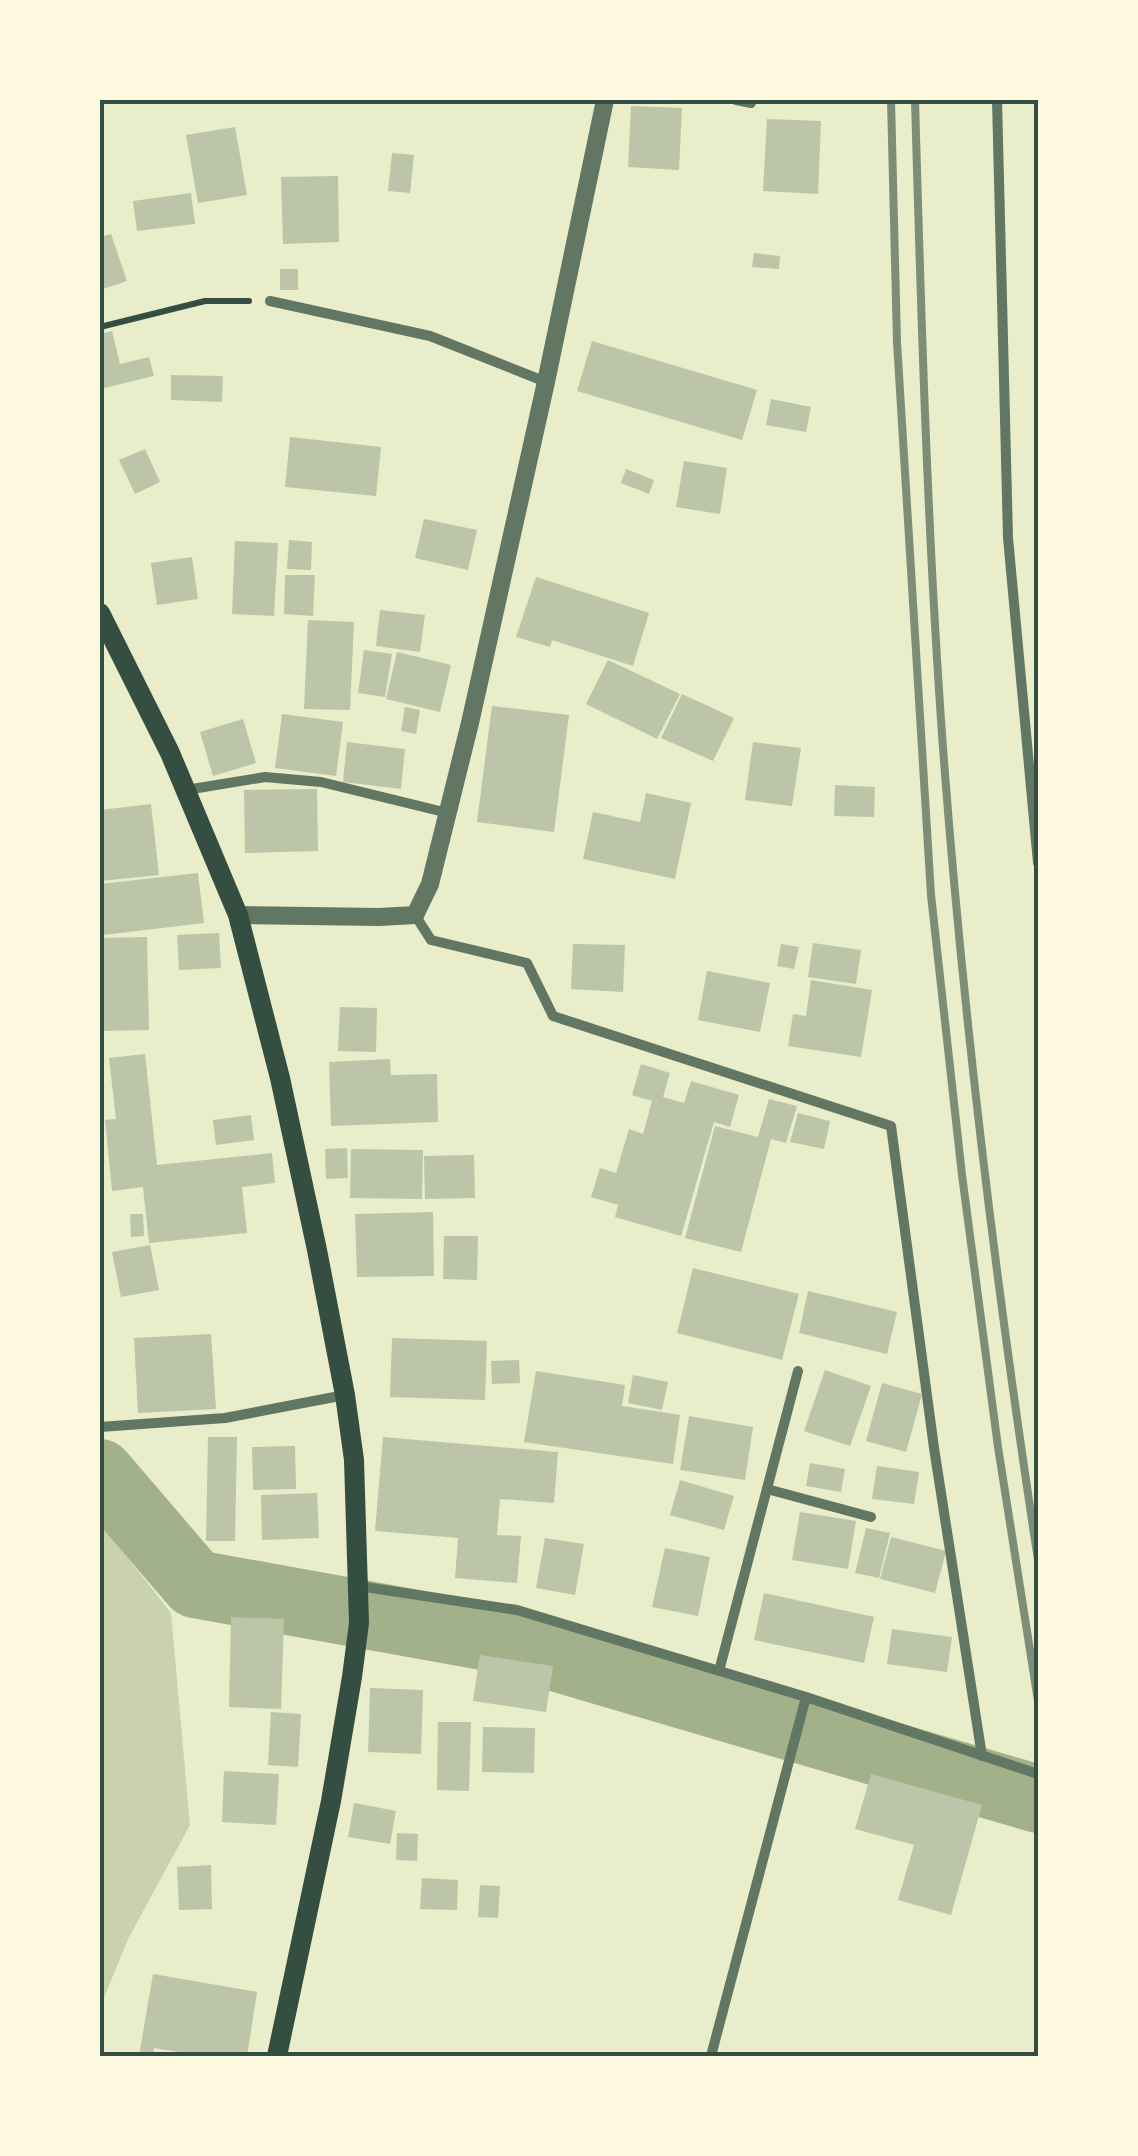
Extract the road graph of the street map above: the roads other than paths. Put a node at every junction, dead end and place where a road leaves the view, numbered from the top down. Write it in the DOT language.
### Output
graph roads {
  1 [pos="605,100"];
  2 [pos="736,100"];
  3 [pos="997,100"];
  4 [pos="751,104"];
  5 [pos="270,301"];
  6 [pos="546,382"];
  7 [pos="100,613"];
  8 [pos="186,790"];
  9 [pos="448,813"];
  10 [pos="1038,863"];
  11 [pos="238,915"];
  12 [pos="415,915"];
  13 [pos="798,1371"];
  14 [pos="345,1395"];
  15 [pos="100,1427"];
  16 [pos="767,1489"];
  17 [pos="871,1517"];
  18 [pos="358,1591"];
  19 [pos="720,1670"];
  20 [pos="806,1697"];
  21 [pos="982,1756"];
  22 [pos="1038,1774"];
  23 [pos="277,2056"];
  24 [pos="711,2056"];
  1 -- 6 [label="street"];
  2 -- 4 [label="street"];
  3 -- 10 [label="street"];
  5 -- 6 [label="street"];
  6 -- 9 [label="street"];
  7 -- 8 [label="main road"];
  8 -- 9 [label="street"];
  8 -- 11 [label="main road"];
  9 -- 12 [label="street"];
  11 -- 12 [label="street"];
  11 -- 14 [label="main road"];
  12 -- 21 [label="street"];
  13 -- 16 [label="street"];
  14 -- 15 [label="street"];
  14 -- 18 [label="main road"];
  16 -- 17 [label="street"];
  16 -- 19 [label="street"];
  18 -- 19 [label="street"];
  18 -- 23 [label="main road"];
  19 -- 20 [label="street"];
  20 -- 21 [label="street"];
  20 -- 24 [label="street"];
  21 -- 22 [label="street"];
}
